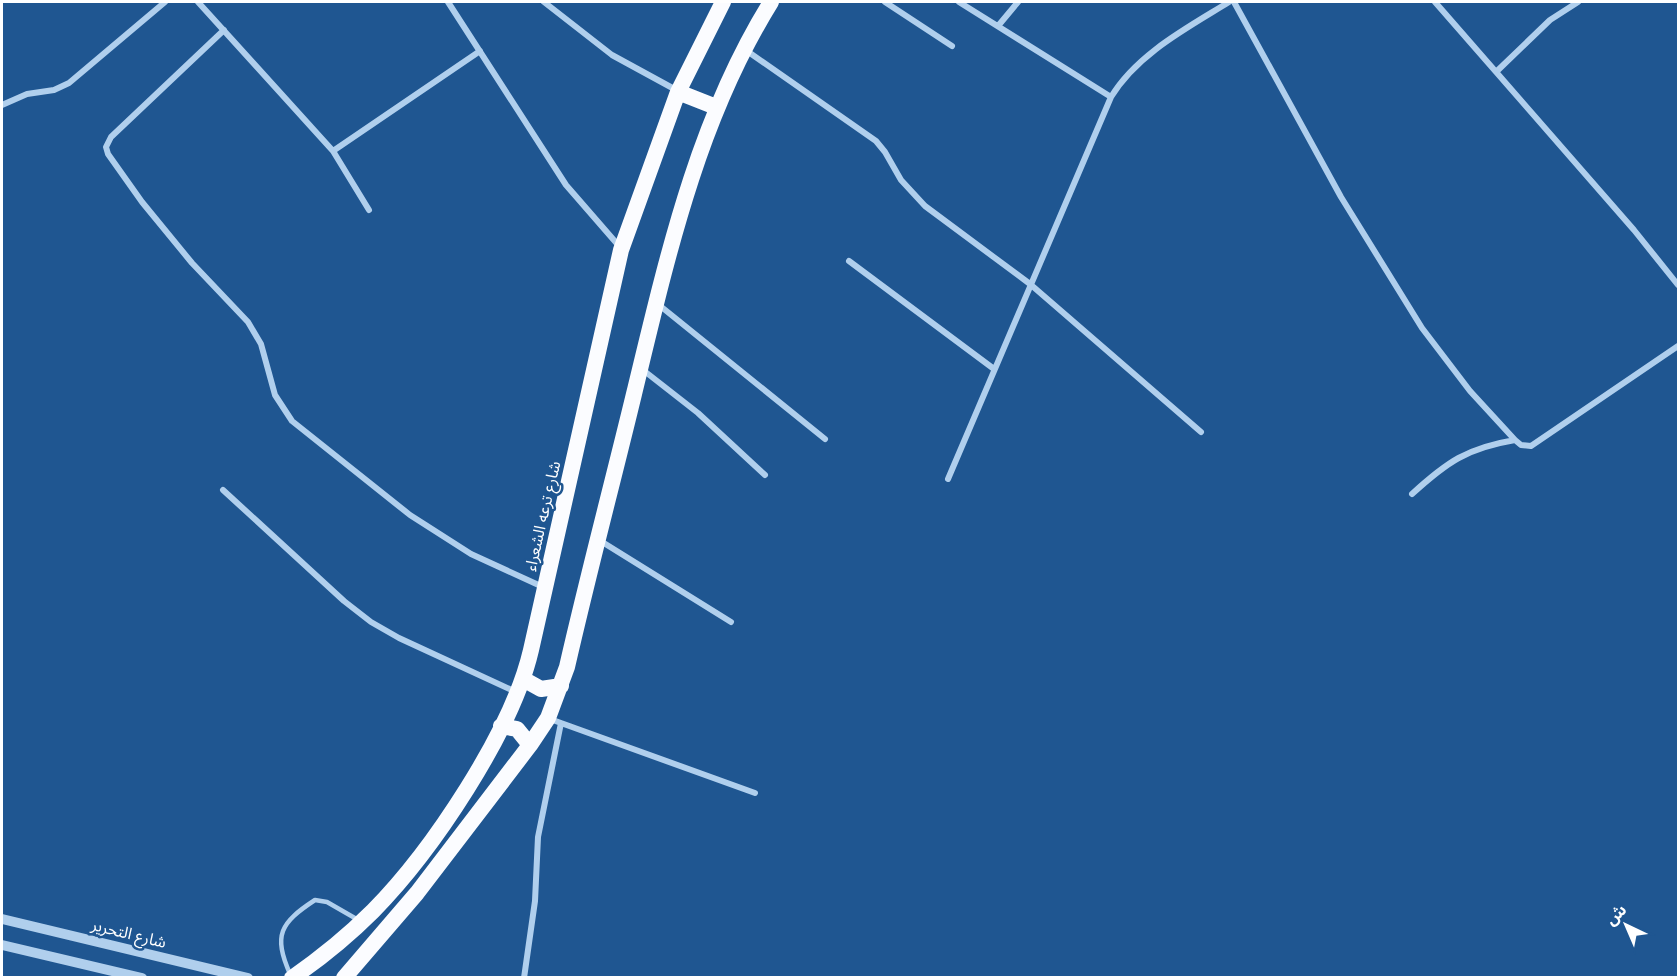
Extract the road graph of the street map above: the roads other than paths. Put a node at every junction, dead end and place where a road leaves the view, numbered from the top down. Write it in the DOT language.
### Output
graph roads {
  1 [pos="165,2"];
  2 [pos="198,2"];
  3 [pos="448,2"];
  4 [pos="544,2"];
  5 [pos="723,2"];
  6 [pos="771,2"];
  7 [pos="885,2"];
  8 [pos="959,2"];
  9 [pos="1018,2"];
  10 [pos="1231,2"];
  11 [pos="1435,2"];
  12 [pos="1578,2"];
  13 [pos="998,26"];
  14 [pos="224,30"];
  15 [pos="952,46"];
  16 [pos="744,49"];
  17 [pos="480,51"];
  18 [pos="1496,72"];
  19 [pos="678,92"];
  20 [pos="1111,97"];
  21 [pos="2,105"];
  22 [pos="716,107"];
  23 [pos="333,150"];
  24 [pos="369,210"];
  25 [pos="621,250"];
  26 [pos="849,261"];
  27 [pos="1030,284"];
  28 [pos="1678,285"];
  29 [pos="656,303"];
  30 [pos="1678,346"];
  31 [pos="640,368"];
  32 [pos="994,369"];
  33 [pos="1200,432"];
  34 [pos="825,439"];
  35 [pos="1515,440"];
  36 [pos="765,475"];
  37 [pos="948,479"];
  38 [pos="223,490"];
  39 [pos="1412,494"];
  40 [pos="599,540"];
  41 [pos="543,587"];
  42 [pos="731,622"];
  43 [pos="520,686"];
  44 [pos="561,686"];
  45 [pos="554,721"];
  46 [pos="501,726"];
  47 [pos="530,745"];
  48 [pos="755,793"];
  49 [pos="2,919"];
  50 [pos="362,922"];
  51 [pos="2,945"];
  52 [pos="292,977"];
  53 [pos="142,978"];
  54 [pos="248,978"];
  55 [pos="344,978"];
  56 [pos="524,978"];
  1 -- 21 [label="street"];
  2 -- 14 [label="street"];
  3 -- 17 [label="street"];
  4 -- 19 [label="street"];
  5 -- 19 [label="highway, شارع ترعه الشعراء"];
  6 -- 16 [label="highway"];
  7 -- 15 [label="street"];
  8 -- 13 [label="street"];
  9 -- 13 [label="street"];
  10 -- 20 [label="street"];
  10 -- 35 [label="street"];
  11 -- 18 [label="street"];
  12 -- 18 [label="street"];
  13 -- 20 [label="street"];
  14 -- 23 [label="street"];
  14 -- 41 [label="street"];
  16 -- 22 [label="highway"];
  16 -- 27 [label="street"];
  17 -- 23 [label="street"];
  17 -- 25 [label="street"];
  18 -- 28 [label="street"];
  19 -- 22 [label="highway"];
  19 -- 25 [label="highway, شارع ترعه الشعراء"];
  20 -- 27 [label="street"];
  22 -- 29 [label="highway"];
  23 -- 24 [label="street"];
  25 -- 41 [label="highway, شارع ترعه الشعراء"];
  26 -- 32 [label="street"];
  27 -- 32 [label="street"];
  27 -- 33 [label="street"];
  29 -- 31 [label="highway"];
  29 -- 34 [label="street"];
  30 -- 35 [label="street"];
  31 -- 36 [label="street"];
  31 -- 40 [label="highway"];
  32 -- 37 [label="street"];
  35 -- 39 [label="street"];
  38 -- 43 [label="street"];
  40 -- 42 [label="street"];
  40 -- 44 [label="highway"];
  41 -- 43 [label="highway, شارع ترعه الشعراء"];
  43 -- 44 [label="highway"];
  43 -- 46 [label="highway, شارع ترعه الشعراء"];
  44 -- 45 [label="highway"];
  45 -- 47 [label="highway"];
  45 -- 48 [label="street"];
  45 -- 56 [label="street"];
  46 -- 47 [label="highway"];
  46 -- 50 [label="highway, شارع ترعه الشعراء"];
  47 -- 55 [label="highway"];
  49 -- 54 [label="street, شارع التحرير"];
  50 -- 52 [label="highway, شارع ترعه الشعراء"];
  50 -- 52 [label="lane"];
  51 -- 53 [label="street"];
}
